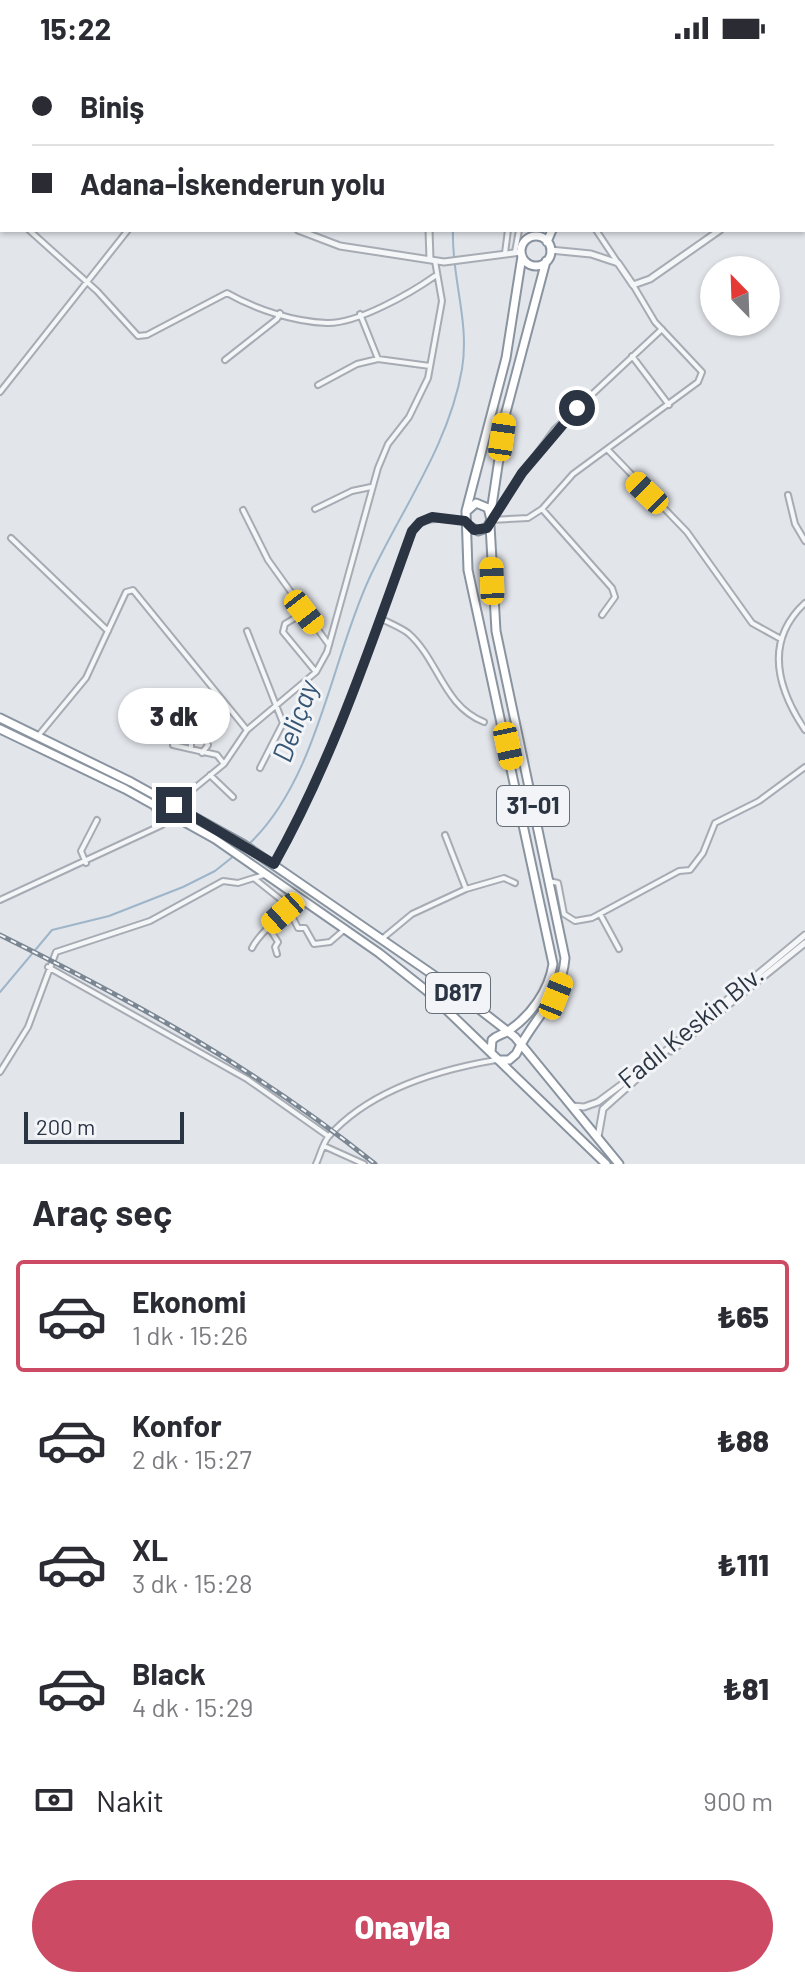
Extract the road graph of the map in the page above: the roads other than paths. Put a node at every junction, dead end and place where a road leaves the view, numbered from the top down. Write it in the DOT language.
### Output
graph roads {
  1 [pos="31,232"];
  2 [pos="126,232"];
  3 [pos="303,232"];
  4 [pos="429,232"];
  5 [pos="508,232"];
  6 [pos="519,232"];
  7 [pos="527,232"];
  8 [pos="552,232"];
  9 [pos="597,232"];
  10 [pos="717,232"];
  11 [pos="525,240"];
  12 [pos="549,246"];
  13 [pos="505,253"];
  14 [pos="519,253"];
  15 [pos="432,260"];
  16 [pos="546,261"];
  17 [pos="618,263"];
  18 [pos="435,276"];
  19 [pos="88,283"];
  20 [pos="633,285"];
  21 [pos="280,313"];
  22 [pos="360,314"];
  23 [pos="662,329"];
  24 [pos="632,356"];
  25 [pos="378,359"];
  26 [pos="225,360"];
  27 [pos="430,366"];
  28 [pos="318,385"];
  29 [pos="0,392"];
  30 [pos="669,405"];
  31 [pos="607,450"];
  32 [pos="373,487"];
  33 [pos="788,495"];
  34 [pos="315,509"];
  35 [pos="542,509"];
  36 [pos="243,510"];
  37 [pos="491,518"];
  38 [pos="466,519"];
  39 [pos="11,538"];
  40 [pos="805,541"];
  41 [pos="805,603"];
  42 [pos="304,612"];
  43 [pos="602,615"];
  44 [pos="380,618"];
  45 [pos="108,631"];
  46 [pos="247,631"];
  47 [pos="779,638"];
  48 [pos="329,645"];
  49 [pos="316,672"];
  50 [pos="275,707"];
  51 [pos="0,718"];
  52 [pos="484,722"];
  53 [pos="0,729"];
  54 [pos="247,730"];
  55 [pos="805,730"];
  56 [pos="191,736"];
  57 [pos="38,737"];
  58 [pos="205,739"];
  59 [pos="173,745"];
  60 [pos="191,748"];
  61 [pos="202,753"];
  62 [pos="224,764"];
  63 [pos="805,767"];
  64 [pos="260,768"];
  65 [pos="210,775"];
  66 [pos="233,797"];
  67 [pos="174,805"];
  68 [pos="154,807"];
  69 [pos="97,820"];
  70 [pos="445,835"];
  71 [pos="86,863"];
  72 [pos="274,864"];
  73 [pos="269,874"];
  74 [pos="255,879"];
  75 [pos="549,881"];
  76 [pos="515,883"];
  77 [pos="466,889"];
  78 [pos="0,900"];
  79 [pos="285,903"];
  80 [pos="600,914"];
  81 [pos="268,926"];
  82 [pos="345,929"];
  83 [pos="805,935"];
  84 [pos="383,938"];
  85 [pos="805,943"];
  86 [pos="252,948"];
  87 [pos="619,949"];
  88 [pos="277,954"];
  89 [pos="48,967"];
  90 [pos="507,1032"];
  91 [pos="520,1045"];
  92 [pos="491,1053"];
  93 [pos="499,1060"];
  94 [pos="0,1072"];
  95 [pos="572,1106"];
  96 [pos="328,1136"];
  97 [pos="598,1137"];
  98 [pos="324,1146"];
  99 [pos="316,1164"];
  100 [pos="364,1164"];
  101 [pos="606,1164"];
  102 [pos="619,1164"];
  1 -- 19 [label="street"];
  2 -- 19 [label="street"];
  3 -- 15 [label="street"];
  4 -- 15 [label="street"];
  5 -- 13 [label="street"];
  6 -- 14 [label="street"];
  7 -- 11 [label="highway"];
  8 -- 12 [label="highway"];
  9 -- 17 [label="street"];
  10 -- 20 [label="street"];
  11 -- 12 [label="highway"];
  11 -- 14 [label="highway"];
  12 -- 16 [label="highway"];
  12 -- 17 [label="street"];
  13 -- 14 [label="street"];
  13 -- 15 [label="street"];
  14 -- 16 [label="highway"];
  14 -- 38 [label="highway, 31-01"];
  15 -- 18 [label="street"];
  16 -- 37 [label="highway, 31-01"];
  17 -- 20 [label="street"];
  18 -- 22 [label="street"];
  18 -- 27 [label="street"];
  19 -- 21 [label="street"];
  19 -- 29 [label="street"];
  20 -- 23 [label="street"];
  21 -- 22 [label="street"];
  21 -- 26 [label="street"];
  22 -- 25 [label="street"];
  23 -- 24 [label="street"];
  23 -- 30 [label="street"];
  24 -- 30 [label="street"];
  24 -- 37 [label="street"];
  25 -- 27 [label="street"];
  25 -- 28 [label="street"];
  27 -- 32 [label="street"];
  30 -- 31 [label="street"];
  31 -- 35 [label="street"];
  31 -- 47 [label="street"];
  32 -- 34 [label="street"];
  32 -- 48 [label="street"];
  33 -- 40 [label="street"];
  35 -- 37 [label="street"];
  35 -- 43 [label="street"];
  36 -- 42 [label="street"];
  37 -- 38 [label="highway"];
  37 -- 38 [label="highway"];
  37 -- 75 [label="highway, 31-01"];
  38 -- 44 [label="street"];
  38 -- 90 [label="highway, 31-01"];
  39 -- 45 [label="street"];
  41 -- 47 [label="street"];
  42 -- 48 [label="street"];
  42 -- 49 [label="street"];
  44 -- 52 [label="street"];
  44 -- 72 [label="street"];
  45 -- 54 [label="street"];
  45 -- 57 [label="street"];
  46 -- 50 [label="street"];
  47 -- 55 [label="street"];
  48 -- 49 [label="street"];
  49 -- 50 [label="street"];
  50 -- 54 [label="street"];
  50 -- 64 [label="street"];
  51 -- 57 [label="highway, D817"];
  53 -- 68 [label="highway, D817"];
  54 -- 62 [label="street"];
  56 -- 60 [label="street"];
  57 -- 67 [label="highway, D817"];
  58 -- 61 [label="street"];
  59 -- 60 [label="street"];
  60 -- 61 [label="street"];
  61 -- 62 [label="street"];
  62 -- 65 [label="street"];
  63 -- 80 [label="street"];
  65 -- 66 [label="street"];
  65 -- 67 [label="street"];
  67 -- 72 [label="highway, D817"];
  68 -- 71 [label="street"];
  68 -- 73 [label="highway, D817"];
  69 -- 71 [label="street"];
  70 -- 77 [label="street"];
  71 -- 78 [label="street"];
  72 -- 84 [label="highway, D817"];
  73 -- 74 [label="street"];
  73 -- 82 [label="highway, D817"];
  74 -- 79 [label="street"];
  74 -- 89 [label="street"];
  75 -- 80 [label="street"];
  75 -- 91 [label="highway, 31-01"];
  76 -- 77 [label="street"];
  77 -- 84 [label="street"];
  79 -- 81 [label="street"];
  79 -- 82 [label="street"];
  80 -- 87 [label="street"];
  81 -- 86 [label="street"];
  81 -- 88 [label="street"];
  82 -- 92 [label="highway, D817"];
  83 -- 95 [label="street, Fadıl Keskin Blv."];
  84 -- 90 [label="highway, D817"];
  85 -- 97 [label="street, Fadıl Keskin Blv."];
  89 -- 94 [label="street"];
  89 -- 96 [label="street"];
  90 -- 91 [label="highway, D817"];
  90 -- 92 [label="highway, 31-01"];
  91 -- 93 [label="highway, 31-01"];
  91 -- 95 [label="highway, D817"];
  92 -- 93 [label="highway, D817"];
  93 -- 96 [label="street"];
  93 -- 101 [label="highway, D817"];
  95 -- 97 [label="highway, D817"];
  96 -- 98 [label="street"];
  97 -- 102 [label="highway, D817"];
  98 -- 99 [label="street"];
  98 -- 100 [label="street"];
}
